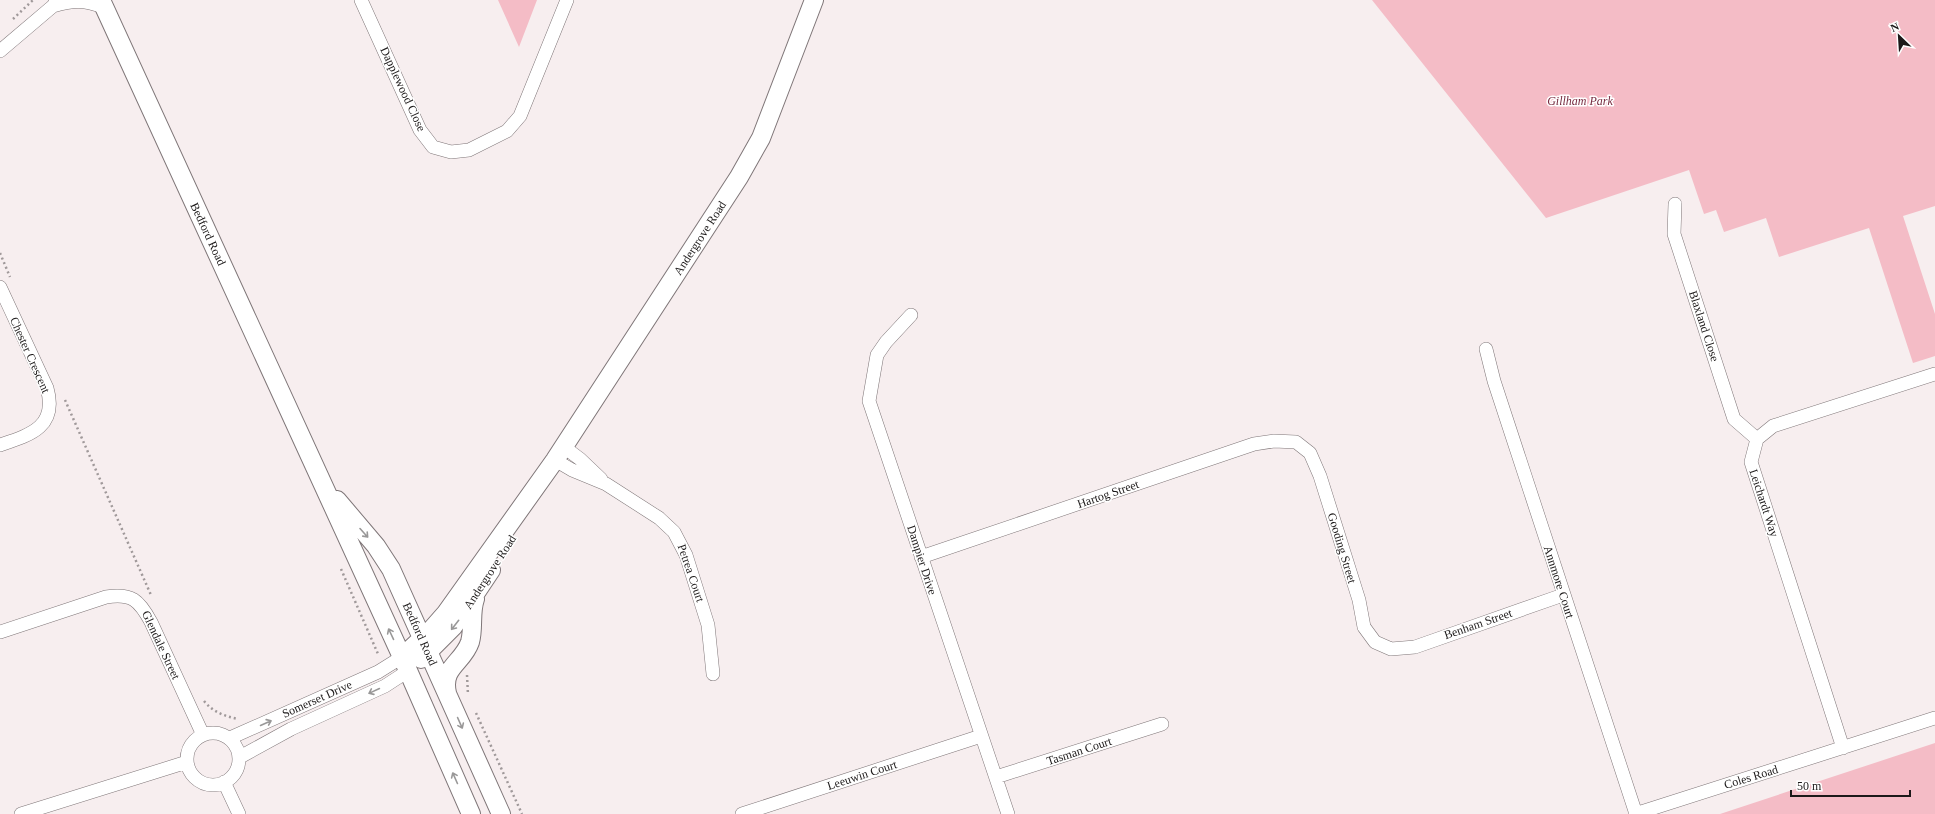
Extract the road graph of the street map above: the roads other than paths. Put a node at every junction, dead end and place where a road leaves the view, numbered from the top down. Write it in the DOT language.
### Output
graph roads {
  1 [pos="362,0"];
  2 [pos="567,0"];
  3 [pos="814,0"];
  4 [pos="55,3"];
  5 [pos="102,4"];
  6 [pos="0,51"];
  7 [pos="1675,204"];
  8 [pos="0,287"];
  9 [pos="911,315"];
  10 [pos="1486,349"];
  11 [pos="1935,374"];
  12 [pos="1756,439"];
  13 [pos="1296,442"];
  14 [pos="0,444"];
  15 [pos="559,454"];
  16 [pos="315,469"];
  17 [pos="921,557"];
  18 [pos="480,587"];
  19 [pos="1563,595"];
  20 [pos="0,632"];
  21 [pos="425,645"];
  22 [pos="1391,649"];
  23 [pos="405,664"];
  24 [pos="713,674"];
  25 [pos="448,695"];
  26 [pos="1935,718"];
  27 [pos="1162,724"];
  28 [pos="203,735"];
  29 [pos="981,736"];
  30 [pos="230,738"];
  31 [pos="1843,748"];
  32 [pos="240,757"];
  33 [pos="187,762"];
  34 [pos="996,777"];
  35 [pos="224,782"];
  36 [pos="21,814"];
  37 [pos="239,814"];
  38 [pos="471,814"];
  39 [pos="501,814"];
  40 [pos="742,814"];
  41 [pos="1008,814"];
  42 [pos="1635,814"];
  1 -- 2 [label="street, Dapplewood Close"];
  3 -- 15 [label="street, Andergrove Road"];
  4 -- 5 [label="street"];
  4 -- 6 [label="street"];
  5 -- 16 [label="street, Bedford Road"];
  7 -- 12 [label="street, Blaxland Close"];
  8 -- 14 [label="street, Chester Crescent"];
  9 -- 17 [label="street, Dampier Drive"];
  10 -- 19 [label="street, Annmore Court"];
  11 -- 12 [label="street"];
  12 -- 31 [label="street, Leichardt Way"];
  13 -- 17 [label="street, Hartog Street"];
  13 -- 22 [label="street, Gooding Street"];
  15 -- 18 [label="street, Andergrove Road"];
  15 -- 21 [label="street, Andergrove Road"];
  15 -- 24 [label="street, Petrea Court"];
  16 -- 21 [label="street, Bedford Road, one-way"];
  23 -- 16 [label="street, Bedford Road, one-way"];
  17 -- 29 [label="street, Dampier Drive"];
  18 -- 21 [label="street, Andergrove Road, one-way"];
  18 -- 25 [label="street"];
  19 -- 22 [label="street, Benham Street"];
  19 -- 42 [label="street, Annmore Court"];
  20 -- 28 [label="street, Glendale Street"];
  21 -- 23 [label="street, Andergrove Road"];
  21 -- 25 [label="street, Bedford Road"];
  30 -- 23 [label="street, Somerset Drive, one-way"];
  23 -- 32 [label="street, Somerset Drive, one-way"];
  38 -- 23 [label="street, Bedford Road, one-way"];
  25 -- 39 [label="street, Bedford Road, one-way"];
  26 -- 31 [label="street, Coles Road"];
  27 -- 34 [label="street, Tasman Court"];
  28 -- 30 [label="street"];
  28 -- 33 [label="street"];
  29 -- 34 [label="street, Dampier Drive"];
  29 -- 40 [label="street, Leeuwin Court"];
  30 -- 32 [label="street"];
  31 -- 42 [label="street, Coles Road"];
  32 -- 35 [label="street"];
  33 -- 35 [label="street"];
  33 -- 36 [label="street"];
  34 -- 41 [label="street, Dampier Drive"];
  35 -- 37 [label="street"];
}
